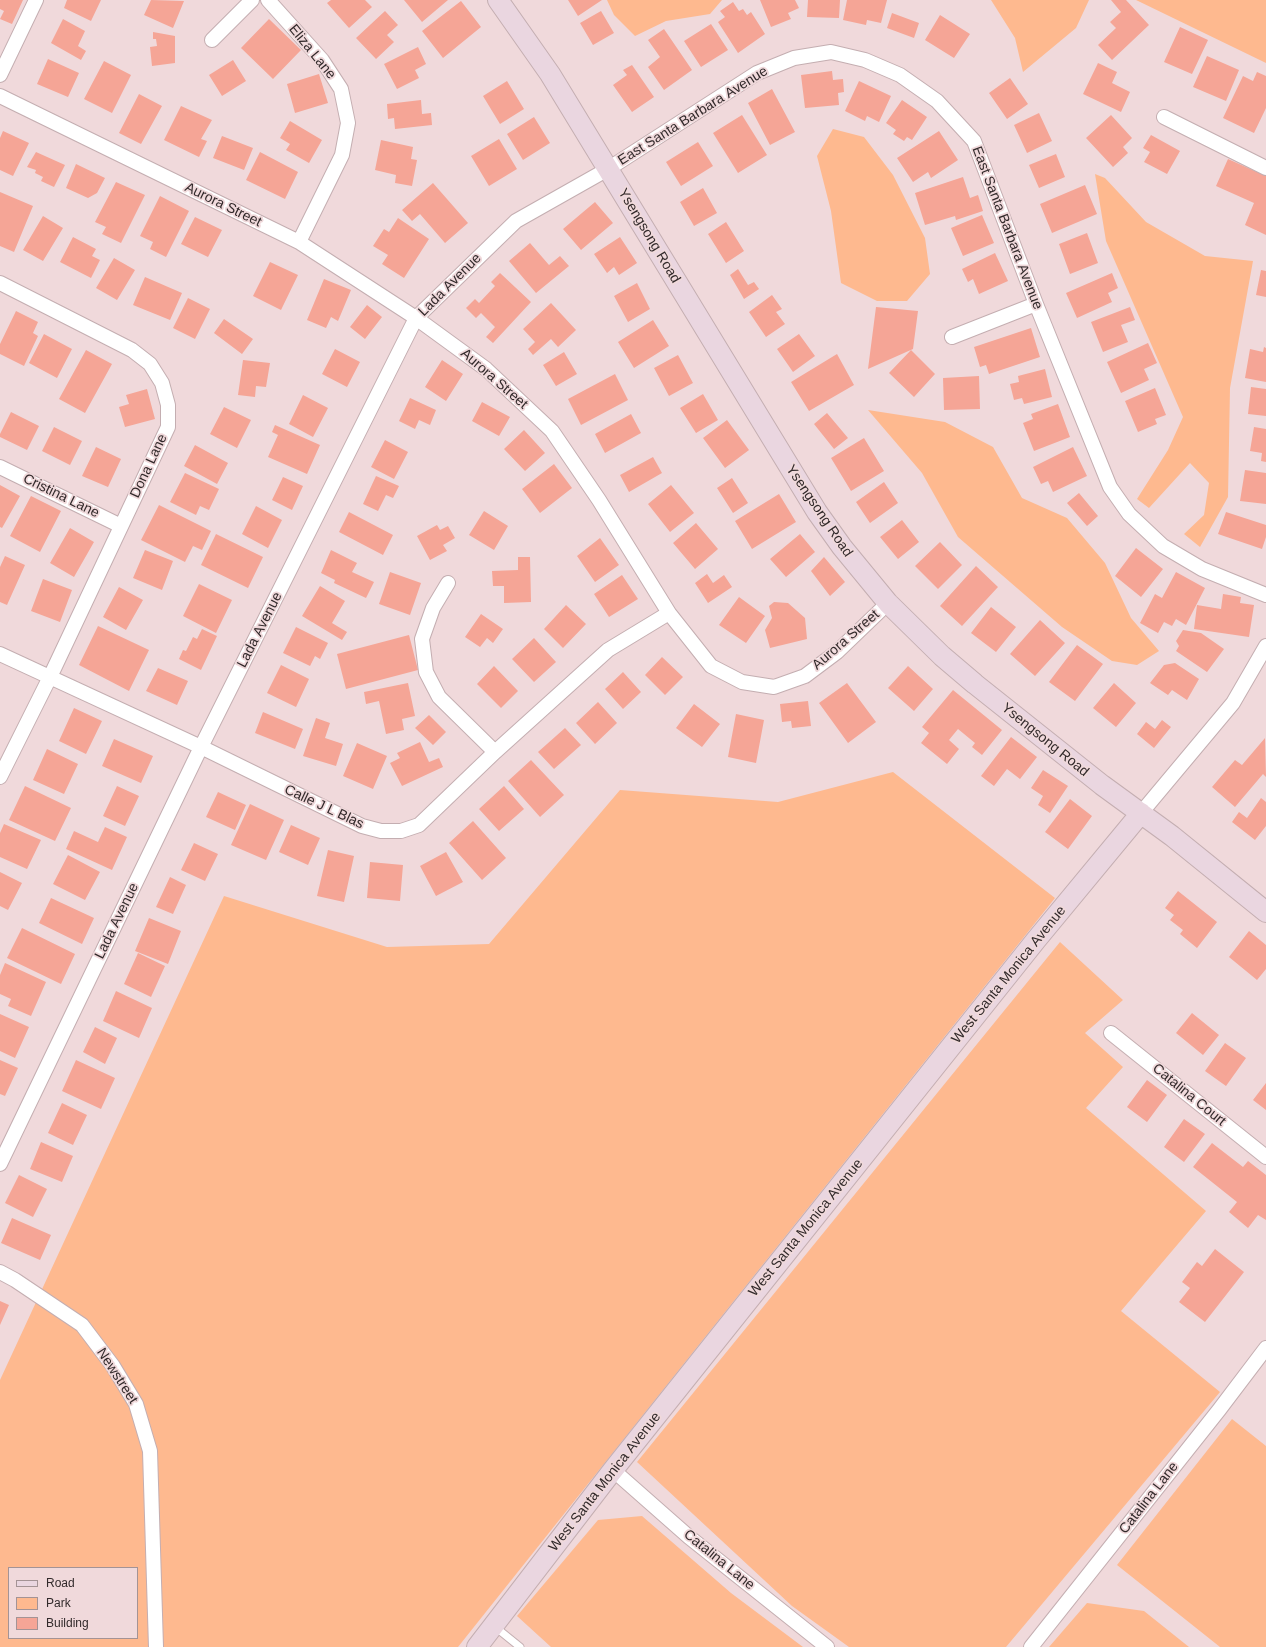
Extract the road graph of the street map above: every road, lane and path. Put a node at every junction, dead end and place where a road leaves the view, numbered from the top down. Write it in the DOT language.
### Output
graph roads {
  1 [pos="36,0"];
  2 [pos="252,0"];
  3 [pos="268,0"];
  4 [pos="502,2"];
  5 [pos="212,40"];
  6 [pos="0,75"];
  7 [pos="0,96"];
  8 [pos="1164,117"];
  9 [pos="1266,168"];
  10 [pos="608,169"];
  11 [pos="299,242"];
  12 [pos="0,283"];
  13 [pos="1036,304"];
  14 [pos="416,318"];
  15 [pos="952,337"];
  16 [pos="0,467"];
  17 [pos="122,526"];
  18 [pos="448,583"];
  19 [pos="1266,595"];
  20 [pos="888,603"];
  21 [pos="669,614"];
  22 [pos="1266,646"];
  23 [pos="0,654"];
  24 [pos="50,677"];
  25 [pos="201,748"];
  26 [pos="495,752"];
  27 [pos="0,777"];
  28 [pos="1141,813"];
  29 [pos="1266,912"];
  30 [pos="1111,1033"];
  31 [pos="1266,1157"];
  32 [pos="0,1164"];
  33 [pos="0,1272"];
  34 [pos="1266,1348"];
  35 [pos="613,1470"];
  36 [pos="494,1626"];
  37 [pos="156,1647"];
  38 [pos="477,1647"];
  39 [pos="520,1647"];
  40 [pos="827,1647"];
  41 [pos="1031,1647"];
  1 -- 6 [label="street"];
  2 -- 5 [label="street"];
  3 -- 11 [label="street, Eliza Lane"];
  4 -- 10 [label="main road, Ysengsong Road"];
  7 -- 11 [label="street, Aurora Street"];
  8 -- 9 [label="street"];
  10 -- 13 [label="street, East Santa Barbara Avenue"];
  10 -- 14 [label="street, Lada Avenue"];
  10 -- 20 [label="main road, Ysengsong Road"];
  11 -- 14 [label="street, Aurora Street"];
  12 -- 17 [label="street, Dona Lane"];
  13 -- 15 [label="street"];
  13 -- 19 [label="street, East Santa Barbara Avenue"];
  14 -- 21 [label="street, Aurora Street"];
  14 -- 25 [label="street, Lada Avenue"];
  16 -- 17 [label="street, Cristina Lane"];
  17 -- 24 [label="street, Dona Lane"];
  18 -- 26 [label="street"];
  20 -- 21 [label="street, Aurora Street"];
  20 -- 28 [label="main road, Ysengsong Road"];
  21 -- 26 [label="street, Calle J L Blas"];
  22 -- 28 [label="street"];
  23 -- 24 [label="street, Calle J L Blas"];
  24 -- 25 [label="street, Calle J L Blas"];
  24 -- 27 [label="street, Dona Lane"];
  25 -- 26 [label="street, Calle J L Blas"];
  25 -- 32 [label="street, Lada Avenue"];
  28 -- 29 [label="main road, Ysengsong Road"];
  28 -- 35 [label="main road, West Santa Monica Avenue"];
  30 -- 31 [label="street, Catalina Court"];
  33 -- 37 [label="street, Newstreet"];
  34 -- 41 [label="street, Catalina Lane"];
  35 -- 36 [label="main road, West Santa Monica Avenue"];
  35 -- 40 [label="street, Catalina Lane"];
  36 -- 38 [label="main road, West Santa Monica Avenue"];
  36 -- 39 [label="lane"];
}
